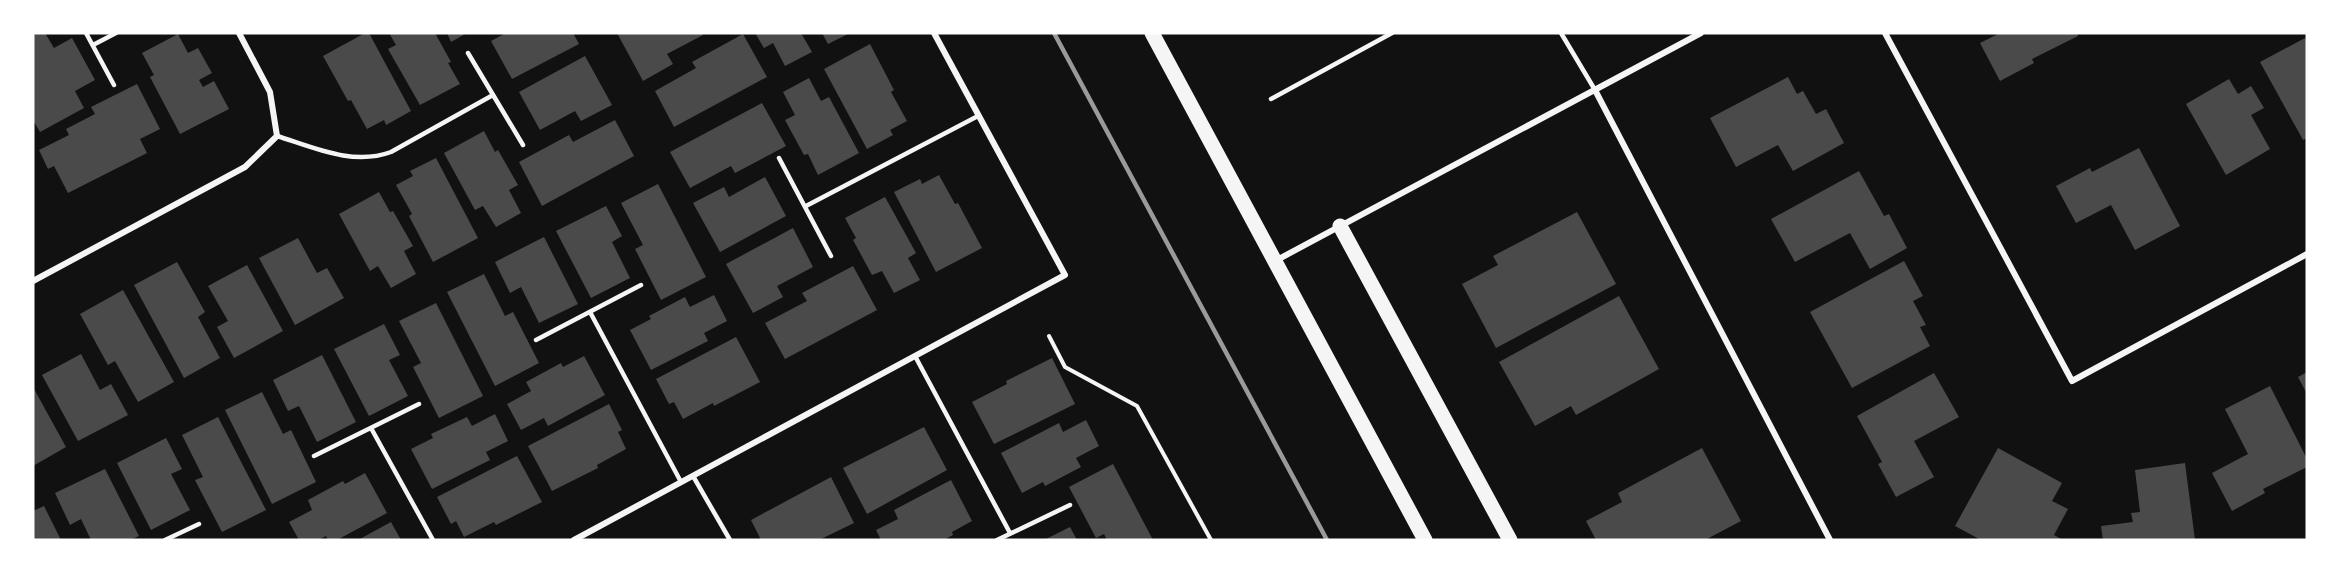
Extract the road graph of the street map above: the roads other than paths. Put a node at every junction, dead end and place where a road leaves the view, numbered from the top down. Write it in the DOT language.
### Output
graph roads {
  1 [pos="86,33"];
  2 [pos="116,33"];
  3 [pos="239,33"];
  4 [pos="934,33"];
  5 [pos="1152,33"];
  6 [pos="1392,33"];
  7 [pos="1561,33"];
  8 [pos="1701,33"];
  9 [pos="1885,33"];
  10 [pos="93,45"];
  11 [pos="468,53"];
  12 [pos="114,85"];
  13 [pos="1595,90"];
  14 [pos="494,95"];
  15 [pos="1271,99"];
  16 [pos="978,116"];
  17 [pos="278,136"];
  18 [pos="523,145"];
  19 [pos="779,158"];
  20 [pos="806,206"];
  21 [pos="1340,226"];
  22 [pos="2307,254"];
  23 [pos="831,256"];
  24 [pos="1275,261"];
  25 [pos="33,280"];
  26 [pos="640,285"];
  27 [pos="590,312"];
  28 [pos="536,340"];
  29 [pos="915,356"];
  30 [pos="419,404"];
  31 [pos="371,428"];
  32 [pos="314,456"];
  33 [pos="693,476"];
  34 [pos="681,482"];
  35 [pos="1070,505"];
  36 [pos="199,524"];
  37 [pos="1010,533"];
  38 [pos="165,540"];
  39 [pos="433,540"];
  40 [pos="574,540"];
  41 [pos="730,540"];
  42 [pos="997,540"];
  43 [pos="1425,540"];
  44 [pos="1509,540"];
  45 [pos="1830,540"];
  1 -- 10 [label="lane"];
  2 -- 10 [label="lane"];
  3 -- 17 [label="street"];
  4 -- 16 [label="street"];
  5 -- 24 [label="main road"];
  6 -- 15 [label="lane"];
  7 -- 13 [label="lane"];
  8 -- 13 [label="street"];
  9 -- 22 [label="street"];
  10 -- 12 [label="lane"];
  11 -- 14 [label="lane"];
  13 -- 21 [label="street"];
  13 -- 45 [label="street"];
  14 -- 17 [label="lane"];
  14 -- 18 [label="lane"];
  16 -- 20 [label="lane"];
  16 -- 29 [label="street"];
  17 -- 25 [label="street"];
  19 -- 20 [label="lane"];
  20 -- 23 [label="lane"];
  21 -- 24 [label="street"];
  21 -- 44 [label="main road"];
  24 -- 43 [label="main road"];
  26 -- 27 [label="lane"];
  27 -- 28 [label="lane"];
  27 -- 34 [label="lane"];
  29 -- 33 [label="street"];
  29 -- 37 [label="lane"];
  30 -- 31 [label="lane"];
  31 -- 32 [label="lane"];
  31 -- 39 [label="lane"];
  33 -- 34 [label="street"];
  33 -- 41 [label="lane"];
  34 -- 40 [label="street"];
  35 -- 37 [label="lane"];
  36 -- 38 [label="lane"];
  37 -- 42 [label="lane"];
}
